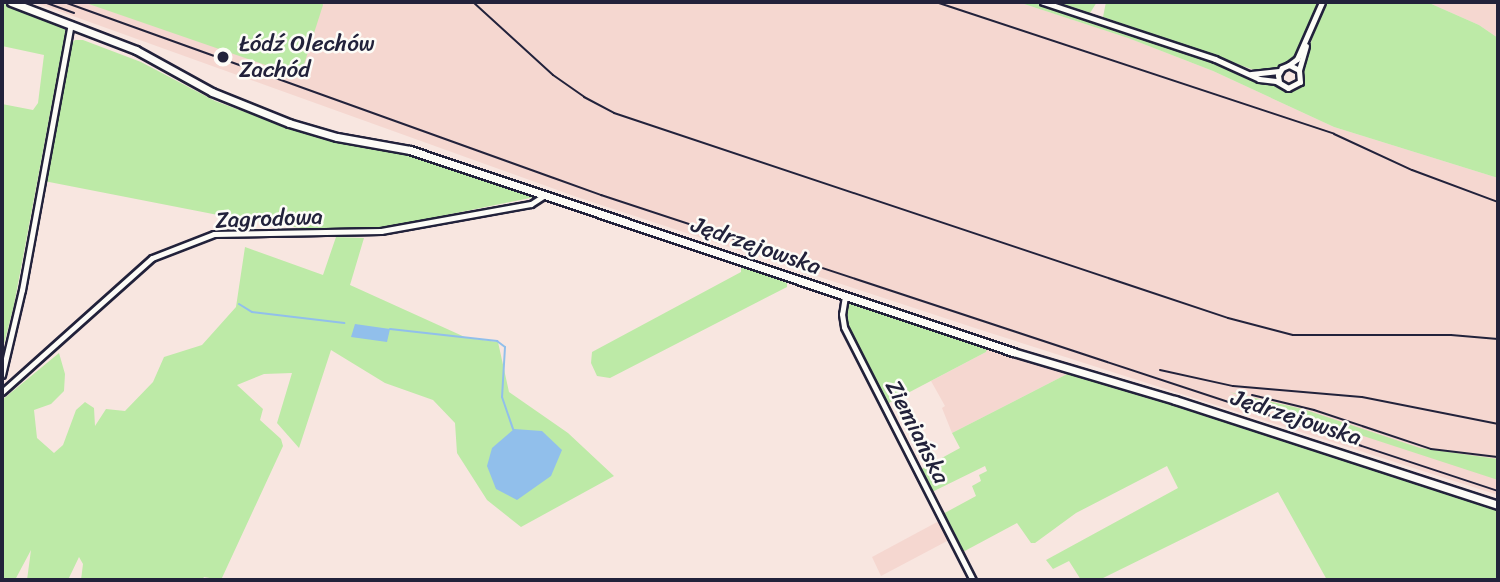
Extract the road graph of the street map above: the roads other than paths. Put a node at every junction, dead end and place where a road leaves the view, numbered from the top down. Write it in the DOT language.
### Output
graph roads {
  1 [pos="11,2"];
  2 [pos="1043,2"];
  3 [pos="1322,2"];
  4 [pos="71,24"];
  5 [pos="1310,32"];
  6 [pos="1289,65"];
  7 [pos="1299,70"];
  8 [pos="1280,71"];
  9 [pos="1248,74"];
  10 [pos="1279,82"];
  11 [pos="545,195"];
  12 [pos="845,296"];
  13 [pos="2,376"];
  14 [pos="2,392"];
  15 [pos="1498,505"];
  16 [pos="973,580"];
  1 -- 4 [label="street, Jędrzejowska"];
  2 -- 9 [label="street"];
  3 -- 5 [label="street"];
  4 -- 11 [label="street, Jędrzejowska"];
  4 -- 13 [label="street"];
  5 -- 6 [label="street"];
  5 -- 7 [label="street"];
  6 -- 7 [label="street"];
  6 -- 8 [label="street"];
  7 -- 10 [label="street"];
  8 -- 9 [label="street"];
  8 -- 10 [label="street"];
  9 -- 10 [label="street"];
  11 -- 12 [label="street, Jędrzejowska"];
  11 -- 14 [label="street, Zagrodowa"];
  12 -- 15 [label="street, Jędrzejowska"];
  12 -- 16 [label="street, Ziemiańska"];
}
